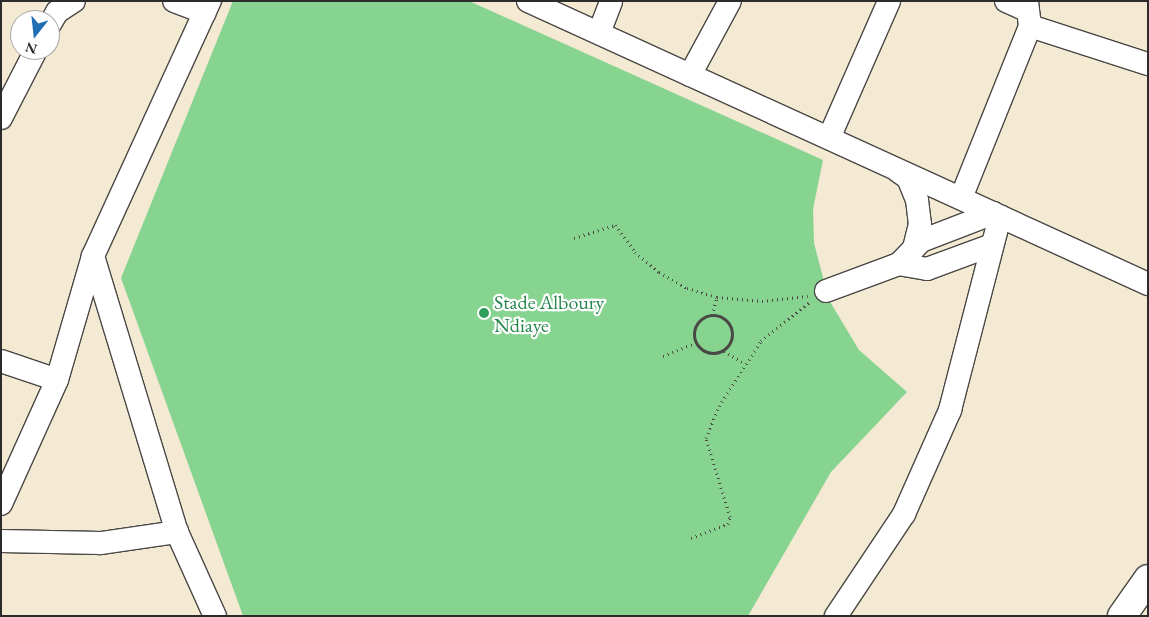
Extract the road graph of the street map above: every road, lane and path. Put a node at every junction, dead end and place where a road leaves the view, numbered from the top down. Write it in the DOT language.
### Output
graph roads {
  1 [pos="74,1"];
  2 [pos="174,1"];
  3 [pos="528,1"];
  4 [pos="611,1"];
  5 [pos="730,1"];
  6 [pos="889,1"];
  7 [pos="1006,1"];
  8 [pos="208,7"];
  9 [pos="60,10"];
  10 [pos="1028,13"];
  11 [pos="599,33"];
  12 [pos="31,60"];
  13 [pos="1148,64"];
  14 [pos="690,75"];
  15 [pos="1,118"];
  16 [pos="828,138"];
  17 [pos="893,167"];
  18 [pos="961,198"];
  19 [pos="997,214"];
  20 [pos="574,238"];
  21 [pos="992,245"];
  22 [pos="93,256"];
  23 [pos="907,256"];
  24 [pos="1148,284"];
  25 [pos="826,292"];
  26 [pos="718,297"];
  27 [pos="712,315"];
  28 [pos="696,343"];
  29 [pos="724,351"];
  30 [pos="663,356"];
  31 [pos="1,361"];
  32 [pos="744,363"];
  33 [pos="57,380"];
  34 [pos="1,504"];
  35 [pos="178,532"];
  36 [pos="691,538"];
  37 [pos="1,541"];
  38 [pos="1148,579"];
  39 [pos="215,616"];
  40 [pos="836,616"];
  41 [pos="1122,616"];
  1 -- 9 [label="street"];
  2 -- 8 [label="street"];
  3 -- 11 [label="street"];
  4 -- 11 [label="street"];
  5 -- 14 [label="street"];
  6 -- 16 [label="street"];
  7 -- 10 [label="street"];
  8 -- 22 [label="street"];
  10 -- 13 [label="street"];
  10 -- 18 [label="street"];
  11 -- 14 [label="street"];
  12 -- 15 [label="street"];
  14 -- 16 [label="street"];
  16 -- 17 [label="street"];
  17 -- 18 [label="street"];
  17 -- 23 [label="street"];
  18 -- 19 [label="street"];
  19 -- 21 [label="street"];
  19 -- 23 [label="street"];
  19 -- 24 [label="street"];
  20 -- 26 [label="path"];
  21 -- 23 [label="street"];
  21 -- 40 [label="street"];
  22 -- 33 [label="street"];
  22 -- 35 [label="street"];
  23 -- 25 [label="street"];
  25 -- 26 [label="path"];
  25 -- 32 [label="path"];
  26 -- 27 [label="path"];
  27 -- 28 [label="path"];
  27 -- 29 [label="path"];
  28 -- 29 [label="path"];
  28 -- 30 [label="path"];
  29 -- 32 [label="path"];
  31 -- 33 [label="street"];
  32 -- 36 [label="path"];
  33 -- 34 [label="street"];
  35 -- 37 [label="street"];
  35 -- 39 [label="street"];
  38 -- 41 [label="highway"];
}
